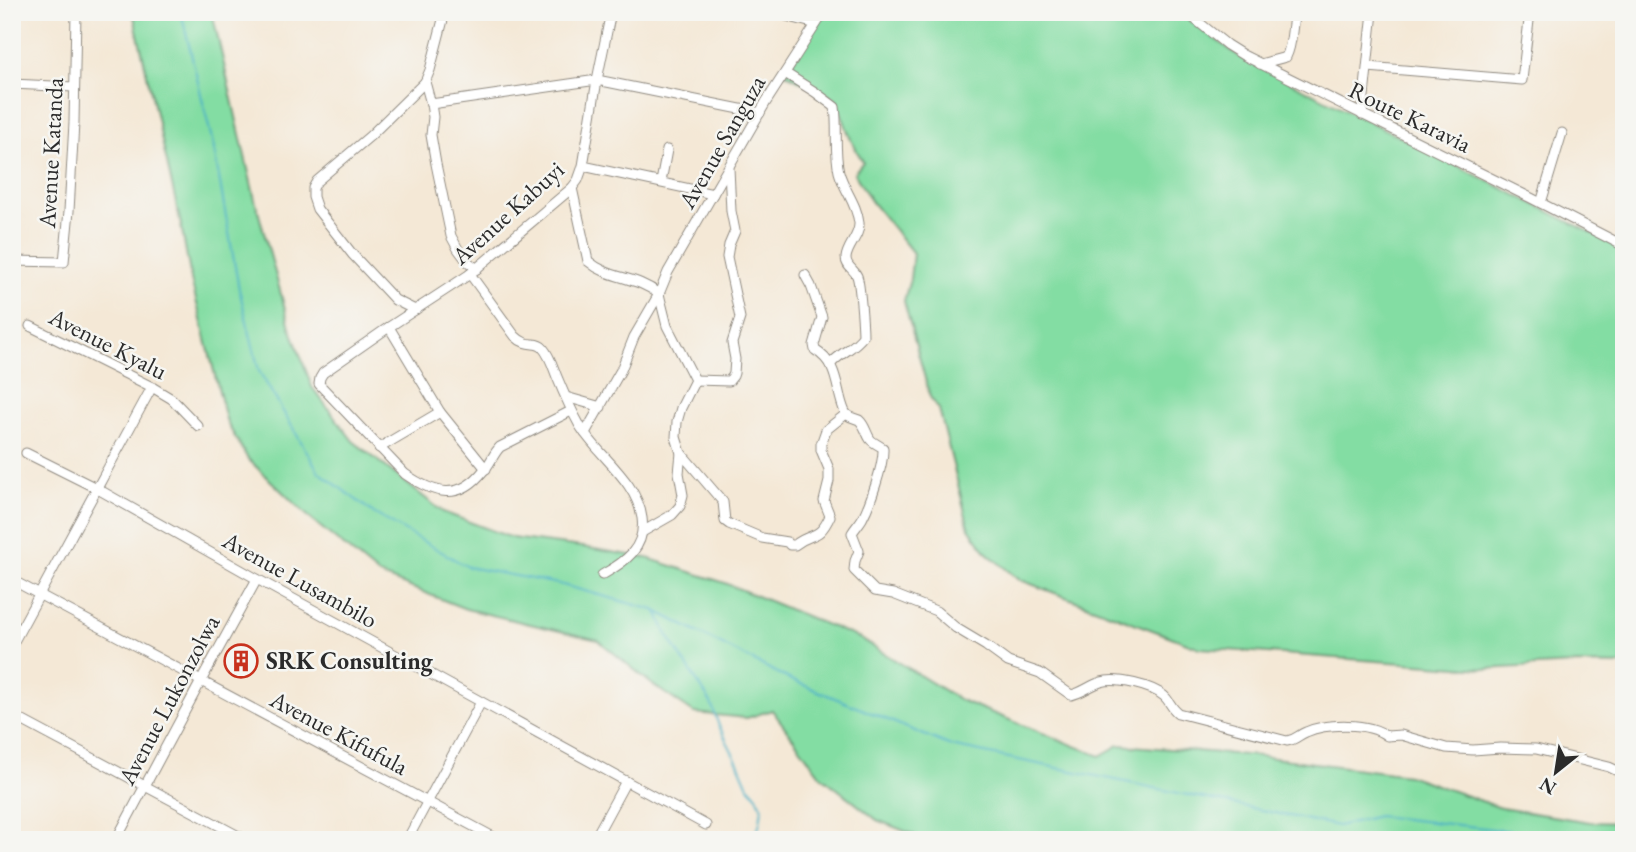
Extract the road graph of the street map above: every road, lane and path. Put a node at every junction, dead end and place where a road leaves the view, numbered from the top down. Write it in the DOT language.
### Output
graph roads {
  1 [pos="76,12"];
  2 [pos="445,12"];
  3 [pos="611,12"];
  4 [pos="824,12"];
  5 [pos="1186,12"];
  6 [pos="1373,12"];
  7 [pos="1490,12"];
  8 [pos="776,13"];
  9 [pos="1295,13"];
  10 [pos="1530,14"];
  11 [pos="816,24"];
  12 [pos="1260,64"];
  13 [pos="1368,67"];
  14 [pos="785,72"];
  15 [pos="597,80"];
  16 [pos="425,82"];
  17 [pos="12,84"];
  18 [pos="74,87"];
  19 [pos="432,104"];
  20 [pos="760,113"];
  21 [pos="1362,114"];
  22 [pos="1562,133"];
  23 [pos="667,150"];
  24 [pos="583,166"];
  25 [pos="729,166"];
  26 [pos="661,182"];
  27 [pos="572,188"];
  28 [pos="713,194"];
  29 [pos="1541,202"];
  30 [pos="1624,246"];
  31 [pos="12,261"];
  32 [pos="474,272"];
  33 [pos="805,275"];
  34 [pos="659,294"];
  35 [pos="415,310"];
  36 [pos="30,326"];
  37 [pos="389,327"];
  38 [pos="830,365"];
  39 [pos="695,380"];
  40 [pos="152,387"];
  41 [pos="566,397"];
  42 [pos="601,407"];
  43 [pos="571,411"];
  44 [pos="440,412"];
  45 [pos="846,414"];
  46 [pos="198,426"];
  47 [pos="585,433"];
  48 [pos="379,448"];
  49 [pos="26,453"];
  50 [pos="681,453"];
  51 [pos="486,468"];
  52 [pos="96,488"];
  53 [pos="644,531"];
  54 [pos="602,575"];
  55 [pos="257,579"];
  56 [pos="12,580"];
  57 [pos="41,595"];
  58 [pos="12,645"];
  59 [pos="201,681"];
  60 [pos="481,702"];
  61 [pos="12,715"];
  62 [pos="1624,774"];
  63 [pos="626,781"];
  64 [pos="145,785"];
  65 [pos="427,802"];
  66 [pos="706,825"];
  67 [pos="116,840"];
  68 [pos="246,840"];
  69 [pos="407,840"];
  70 [pos="499,840"];
  71 [pos="594,840"];
  1 -- 18 [label="street, Avenue Katanda"];
  2 -- 16 [label="street"];
  3 -- 15 [label="street, Avenue Kabuyi"];
  4 -- 11 [label="street, Avenue Sanguza"];
  5 -- 12 [label="street, Route Karavia"];
  6 -- 13 [label="street"];
  7 -- 10 [label="street"];
  8 -- 11 [label="street"];
  9 -- 12 [label="street"];
  10 -- 13 [label="street"];
  11 -- 14 [label="street, Avenue Sanguza"];
  12 -- 21 [label="street, Route Karavia"];
  13 -- 21 [label="street"];
  14 -- 20 [label="street, Avenue Sanguza"];
  14 -- 38 [label="street"];
  15 -- 19 [label="street"];
  15 -- 20 [label="street"];
  15 -- 24 [label="street, Avenue Kabuyi"];
  16 -- 19 [label="street"];
  16 -- 35 [label="street"];
  17 -- 18 [label="street"];
  18 -- 31 [label="street, Avenue Katanda"];
  19 -- 32 [label="street"];
  20 -- 25 [label="street, Avenue Sanguza"];
  21 -- 29 [label="street, Route Karavia"];
  22 -- 29 [label="street"];
  23 -- 26 [label="street"];
  24 -- 26 [label="street"];
  24 -- 27 [label="street, Avenue Kabuyi"];
  25 -- 28 [label="street, Avenue Sanguza"];
  25 -- 39 [label="street"];
  26 -- 28 [label="street"];
  27 -- 32 [label="street, Avenue Kabuyi"];
  27 -- 34 [label="street"];
  28 -- 34 [label="street, Avenue Sanguza"];
  29 -- 30 [label="street, Route Karavia"];
  32 -- 35 [label="street, Avenue Kabuyi"];
  32 -- 41 [label="street"];
  33 -- 38 [label="street"];
  34 -- 39 [label="street"];
  34 -- 42 [label="street, Avenue Sanguza"];
  35 -- 37 [label="street, Avenue Kabuyi"];
  36 -- 40 [label="street, Avenue Kyalu"];
  37 -- 44 [label="street"];
  37 -- 48 [label="street, Avenue Kabuyi"];
  38 -- 45 [label="street"];
  39 -- 50 [label="street"];
  40 -- 46 [label="street, Avenue Kyalu"];
  40 -- 52 [label="street"];
  41 -- 42 [label="street"];
  41 -- 43 [label="street"];
  42 -- 47 [label="street, Avenue Sanguza"];
  43 -- 47 [label="street"];
  43 -- 51 [label="street"];
  44 -- 48 [label="street"];
  44 -- 51 [label="street"];
  45 -- 50 [label="street"];
  45 -- 62 [label="street"];
  47 -- 53 [label="street"];
  48 -- 51 [label="street"];
  49 -- 52 [label="street, Avenue Lusambilo"];
  50 -- 53 [label="street"];
  52 -- 55 [label="street, Avenue Lusambilo"];
  52 -- 57 [label="street"];
  53 -- 54 [label="street"];
  55 -- 59 [label="street, Avenue Lukonzolwa"];
  55 -- 60 [label="street, Avenue Lusambilo"];
  56 -- 57 [label="street, Avenue Kifufula"];
  57 -- 58 [label="street"];
  57 -- 59 [label="street, Avenue Kifufula"];
  59 -- 64 [label="street, Avenue Lukonzolwa"];
  59 -- 65 [label="street, Avenue Kifufula"];
  60 -- 63 [label="street, Avenue Lusambilo"];
  60 -- 65 [label="street"];
  61 -- 64 [label="street"];
  63 -- 66 [label="street, Avenue Lusambilo"];
  63 -- 71 [label="street"];
  64 -- 67 [label="street, Avenue Lukonzolwa"];
  64 -- 68 [label="street"];
  65 -- 69 [label="street"];
  65 -- 70 [label="street, Avenue Kifufula"];
}
